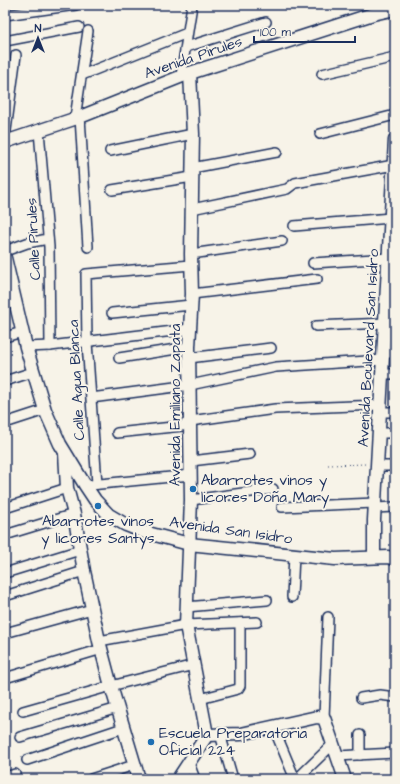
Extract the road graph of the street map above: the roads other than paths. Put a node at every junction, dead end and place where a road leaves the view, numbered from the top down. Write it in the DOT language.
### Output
graph roads {
  1 [pos="76,5"];
  2 [pos="192,5"];
  3 [pos="395,9"];
  4 [pos="374,10"];
  5 [pos="5,15"];
  6 [pos="266,22"];
  7 [pos="79,27"];
  8 [pos="88,31"];
  9 [pos="187,33"];
  10 [pos="5,41"];
  11 [pos="186,47"];
  12 [pos="16,55"];
  13 [pos="395,57"];
  14 [pos="185,74"];
  15 [pos="322,74"];
  16 [pos="82,75"];
  17 [pos="395,115"];
  18 [pos="78,118"];
  19 [pos="39,131"];
  20 [pos="193,134"];
  21 [pos="320,134"];
  22 [pos="5,138"];
  23 [pos="5,142"];
  24 [pos="395,145"];
  25 [pos="110,151"];
  26 [pos="277,152"];
  27 [pos="394,165"];
  28 [pos="192,173"];
  29 [pos="112,190"];
  30 [pos="394,192"];
  31 [pos="192,209"];
  32 [pos="391,218"];
  33 [pos="294,226"];
  34 [pos="392,231"];
  35 [pos="48,239"];
  36 [pos="282,241"];
  37 [pos="88,247"];
  38 [pos="5,251"];
  39 [pos="391,254"];
  40 [pos="5,258"];
  41 [pos="191,260"];
  42 [pos="313,262"];
  43 [pos="317,279"];
  44 [pos="391,289"];
  45 [pos="192,300"];
  46 [pos="112,313"];
  47 [pos="385,324"];
  48 [pos="316,326"];
  49 [pos="190,329"];
  50 [pos="22,332"];
  51 [pos="5,337"];
  52 [pos="87,342"];
  53 [pos="50,346"];
  54 [pos="26,347"];
  55 [pos="271,348"];
  56 [pos="189,353"];
  57 [pos="387,356"];
  58 [pos="119,358"];
  59 [pos="33,372"];
  60 [pos="382,374"];
  61 [pos="395,374"];
  62 [pos="5,381"];
  63 [pos="190,385"];
  64 [pos="91,398"];
  65 [pos="380,408"];
  66 [pos="44,410"];
  67 [pos="395,412"];
  68 [pos="190,421"];
  69 [pos="5,423"];
  70 [pos="117,433"];
  71 [pos="379,433"];
  72 [pos="395,433"];
  73 [pos="65,453"];
  74 [pos="250,454"];
  75 [pos="191,461"];
  76 [pos="377,465"];
  77 [pos="395,466"];
  78 [pos="191,475"];
  79 [pos="91,485"];
  80 [pos="67,488"];
  81 [pos="273,489"];
  82 [pos="191,500"];
  83 [pos="375,505"];
  84 [pos="282,507"];
  85 [pos="395,507"];
  86 [pos="5,508"];
  87 [pos="74,514"];
  88 [pos="5,535"];
  89 [pos="189,544"];
  90 [pos="80,550"];
  91 [pos="294,555"];
  92 [pos="393,555"];
  93 [pos="374,557"];
  94 [pos="84,571"];
  95 [pos="5,573"];
  96 [pos="5,596"];
  97 [pos="292,597"];
  98 [pos="267,600"];
  99 [pos="186,607"];
  100 [pos="92,609"];
  101 [pos="328,617"];
  102 [pos="257,622"];
  103 [pos="240,623"];
  104 [pos="186,625"];
  105 [pos="5,633"];
  106 [pos="101,645"];
  107 [pos="194,665"];
  108 [pos="5,678"];
  109 [pos="110,686"];
  110 [pos="395,697"];
  111 [pos="361,698"];
  112 [pos="200,699"];
  113 [pos="118,708"];
  114 [pos="23,711"];
  115 [pos="324,718"];
  116 [pos="273,726"];
  117 [pos="123,728"];
  118 [pos="220,734"];
  119 [pos="207,735"];
  120 [pos="360,735"];
  121 [pos="20,737"];
  122 [pos="335,750"];
  123 [pos="395,753"];
  124 [pos="360,755"];
  125 [pos="27,760"];
  126 [pos="189,763"];
  127 [pos="134,765"];
  128 [pos="15,774"];
  129 [pos="5,777"];
  130 [pos="91,779"];
  131 [pos="139,779"];
  132 [pos="178,779"];
  133 [pos="195,779"];
  134 [pos="233,779"];
  135 [pos="296,779"];
  136 [pos="345,779"];
  1 -- 5 [label="street"];
  2 -- 9 [label="street"];
  3 -- 4 [label="main road, Avenida Pirules"];
  4 -- 14 [label="main road, Avenida Pirules"];
  6 -- 11 [label="street"];
  7 -- 10 [label="street"];
  8 -- 16 [label="street"];
  9 -- 11 [label="street"];
  9 -- 16 [label="street"];
  11 -- 14 [label="street"];
  12 -- 22 [label="street"];
  13 -- 15 [label="street"];
  14 -- 18 [label="main road, Avenida Pirules"];
  14 -- 20 [label="main road, Avenida Emiliano Zapata"];
  16 -- 18 [label="street"];
  17 -- 21 [label="street"];
  18 -- 19 [label="main road, Avenida Pirules"];
  18 -- 37 [label="street"];
  19 -- 23 [label="main road, Avenida Pirules"];
  19 -- 35 [label="street, Calle Pirules"];
  20 -- 25 [label="street"];
  20 -- 28 [label="main road, Avenida Emiliano Zapata"];
  24 -- 27 [label="main road, Avenida Boulevard San Isidro"];
  26 -- 28 [label="street"];
  27 -- 30 [label="main road, Avenida Boulevard San Isidro"];
  27 -- 31 [label="street"];
  28 -- 29 [label="street"];
  28 -- 31 [label="main road, Avenida Emiliano Zapata"];
  30 -- 32 [label="main road, Avenida Boulevard San Isidro"];
  31 -- 41 [label="main road, Avenida Emiliano Zapata"];
  32 -- 33 [label="street"];
  32 -- 34 [label="main road, Avenida Boulevard San Isidro"];
  34 -- 39 [label="main road, Avenida Boulevard San Isidro"];
  35 -- 38 [label="street"];
  35 -- 53 [label="street, Calle Pirules"];
  36 -- 41 [label="street"];
  39 -- 42 [label="street"];
  39 -- 44 [label="main road, Avenida Boulevard San Isidro"];
  40 -- 50 [label="main road, Avenida San Isidro"];
  41 -- 45 [label="main road, Avenida Emiliano Zapata"];
  41 -- 52 [label="street, Calle Agua Blanca"];
  43 -- 45 [label="street"];
  44 -- 47 [label="main road, Avenida Boulevard San Isidro"];
  45 -- 46 [label="street"];
  45 -- 49 [label="main road, Avenida Emiliano Zapata"];
  47 -- 48 [label="street"];
  47 -- 57 [label="main road, Avenida Boulevard San Isidro"];
  49 -- 52 [label="street"];
  49 -- 56 [label="main road, Avenida Emiliano Zapata"];
  50 -- 51 [label="street"];
  50 -- 54 [label="main road, Avenida San Isidro"];
  52 -- 53 [label="street"];
  52 -- 64 [label="street, Calle Agua Blanca"];
  53 -- 54 [label="street"];
  54 -- 59 [label="main road, Avenida San Isidro"];
  55 -- 56 [label="street"];
  56 -- 58 [label="street"];
  56 -- 63 [label="main road, Avenida Emiliano Zapata"];
  57 -- 60 [label="main road, Avenida Boulevard San Isidro"];
  57 -- 63 [label="street"];
  59 -- 62 [label="street"];
  59 -- 66 [label="main road, Avenida San Isidro"];
  60 -- 61 [label="street"];
  60 -- 65 [label="main road, Avenida Boulevard San Isidro"];
  63 -- 64 [label="street"];
  63 -- 68 [label="main road, Avenida Emiliano Zapata"];
  64 -- 79 [label="street, Calle Agua Blanca"];
  65 -- 67 [label="street"];
  65 -- 68 [label="street"];
  65 -- 71 [label="main road, Avenida Boulevard San Isidro"];
  66 -- 69 [label="street"];
  66 -- 73 [label="main road, Avenida San Isidro"];
  68 -- 70 [label="street"];
  68 -- 75 [label="main road, Avenida Emiliano Zapata"];
  71 -- 72 [label="street"];
  71 -- 76 [label="main road, Avenida Boulevard San Isidro"];
  73 -- 79 [label="main road, Avenida San Isidro"];
  73 -- 80 [label="main road"];
  74 -- 75 [label="street"];
  75 -- 78 [label="main road, Avenida Emiliano Zapata"];
  76 -- 77 [label="street"];
  76 -- 83 [label="main road, Avenida Boulevard San Isidro"];
  78 -- 79 [label="street"];
  78 -- 82 [label="main road, Avenida Emiliano Zapata"];
  79 -- 89 [label="main road, Avenida San Isidro"];
  80 -- 86 [label="street"];
  80 -- 87 [label="main road"];
  81 -- 82 [label="street"];
  82 -- 89 [label="main road, Avenida Emiliano Zapata"];
  83 -- 84 [label="street"];
  83 -- 85 [label="street"];
  83 -- 93 [label="main road, Avenida Boulevard San Isidro"];
  87 -- 88 [label="street"];
  87 -- 90 [label="main road"];
  89 -- 91 [label="main road, Avenida San Isidro"];
  89 -- 99 [label="main road, Avenida Emiliano Zapata"];
  90 -- 94 [label="main road"];
  90 -- 95 [label="street"];
  91 -- 93 [label="main road, Avenida San Isidro"];
  91 -- 97 [label="street"];
  92 -- 93 [label="main road, Avenida San Isidro"];
  94 -- 96 [label="street"];
  94 -- 100 [label="main road"];
  98 -- 99 [label="street"];
  99 -- 104 [label="main road, Avenida Emiliano Zapata"];
  100 -- 105 [label="street"];
  100 -- 106 [label="main road"];
  101 -- 115 [label="street"];
  102 -- 103 [label="street"];
  103 -- 104 [label="street"];
  103 -- 112 [label="street"];
  104 -- 106 [label="street"];
  104 -- 107 [label="main road, Avenida Emiliano Zapata"];
  106 -- 108 [label="street"];
  106 -- 109 [label="main road"];
  107 -- 109 [label="street"];
  107 -- 112 [label="main road, Avenida Emiliano Zapata"];
  109 -- 113 [label="main road"];
  109 -- 114 [label="street"];
  110 -- 111 [label="street"];
  112 -- 119 [label="main road, Avenida Emiliano Zapata"];
  113 -- 117 [label="main road"];
  113 -- 121 [label="street"];
  115 -- 116 [label="main road"];
  115 -- 122 [label="main road"];
  116 -- 118 [label="main road"];
  116 -- 135 [label="street"];
  117 -- 125 [label="street"];
  117 -- 127 [label="main road"];
  118 -- 119 [label="main road"];
  118 -- 134 [label="street"];
  119 -- 126 [label="main road"];
  120 -- 124 [label="street"];
  122 -- 124 [label="street"];
  122 -- 135 [label="street"];
  122 -- 136 [label="main road"];
  123 -- 124 [label="street"];
  126 -- 132 [label="main road"];
  126 -- 133 [label="street"];
  127 -- 130 [label="street"];
  127 -- 131 [label="main road"];
  128 -- 129 [label="street"];
}
